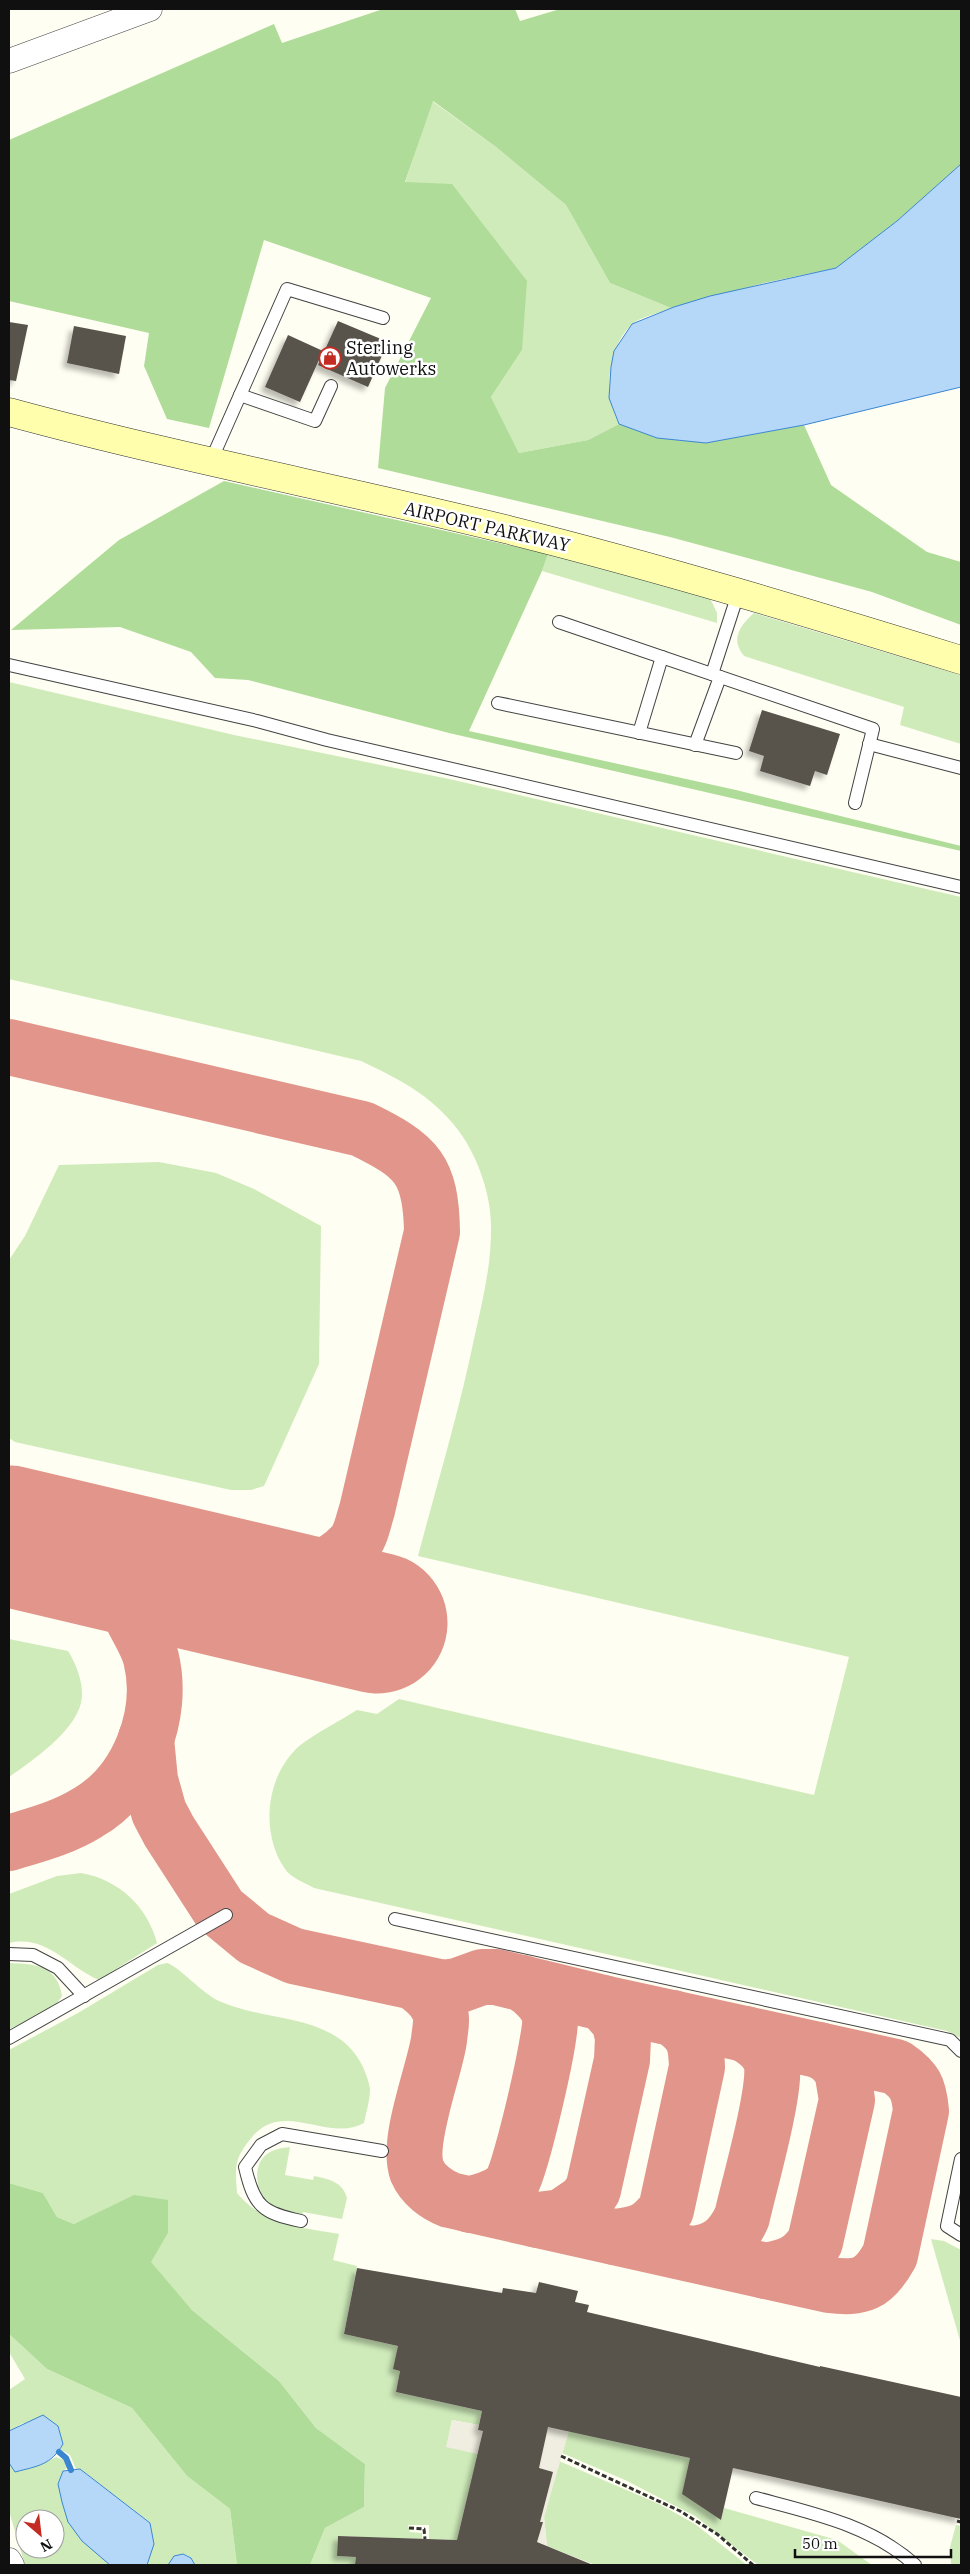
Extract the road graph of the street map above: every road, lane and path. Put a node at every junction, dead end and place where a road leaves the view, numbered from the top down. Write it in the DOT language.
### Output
graph roads {
  1 [pos="150,9"];
  2 [pos="9,61"];
  3 [pos="383,318"];
  4 [pos="331,386"];
  5 [pos="240,394"];
  6 [pos="9,412"];
  7 [pos="210,463"];
  8 [pos="738,594"];
  9 [pos="559,622"];
  10 [pos="662,657"];
  11 [pos="961,660"];
  12 [pos="9,665"];
  13 [pos="716,676"];
  14 [pos="498,703"];
  15 [pos="638,733"];
  16 [pos="869,744"];
  17 [pos="695,745"];
  18 [pos="736,754"];
  19 [pos="961,768"];
  20 [pos="855,803"];
  21 [pos="961,887"];
  22 [pos="226,1915"];
  23 [pos="395,1919"];
  24 [pos="9,1954"];
  25 [pos="84,1996"];
  26 [pos="9,2038"];
  27 [pos="961,2051"];
  28 [pos="382,2151"];
  29 [pos="961,2159"];
  30 [pos="301,2221"];
  31 [pos="961,2236"];
  32 [pos="561,2456"];
  33 [pos="756,2498"];
  34 [pos="408,2528"];
  35 [pos="425,2539"];
  36 [pos="9,2560"];
  37 [pos="12,2565"];
  38 [pos="753,2565"];
  39 [pos="915,2565"];
  1 -- 2 [label="street"];
  3 -- 5 [label="lane"];
  4 -- 5 [label="lane"];
  5 -- 7 [label="lane"];
  6 -- 7 [label="main road, AIRPORT PARKWAY"];
  7 -- 8 [label="main road, AIRPORT PARKWAY"];
  8 -- 11 [label="main road, AIRPORT PARKWAY"];
  8 -- 13 [label="lane"];
  9 -- 10 [label="lane"];
  10 -- 13 [label="lane"];
  10 -- 15 [label="lane"];
  12 -- 21 [label="lane"];
  13 -- 16 [label="lane"];
  13 -- 17 [label="lane"];
  14 -- 15 [label="lane"];
  15 -- 17 [label="lane"];
  16 -- 19 [label="lane"];
  16 -- 20 [label="lane"];
  17 -- 18 [label="lane"];
  22 -- 25 [label="lane"];
  23 -- 27 [label="lane"];
  24 -- 25 [label="lane"];
  25 -- 26 [label="lane"];
  28 -- 30 [label="lane"];
  29 -- 31 [label="lane"];
  32 -- 38 [label="path"];
  33 -- 39 [label="lane"];
  34 -- 35 [label="path"];
  36 -- 37 [label="street"];
}
